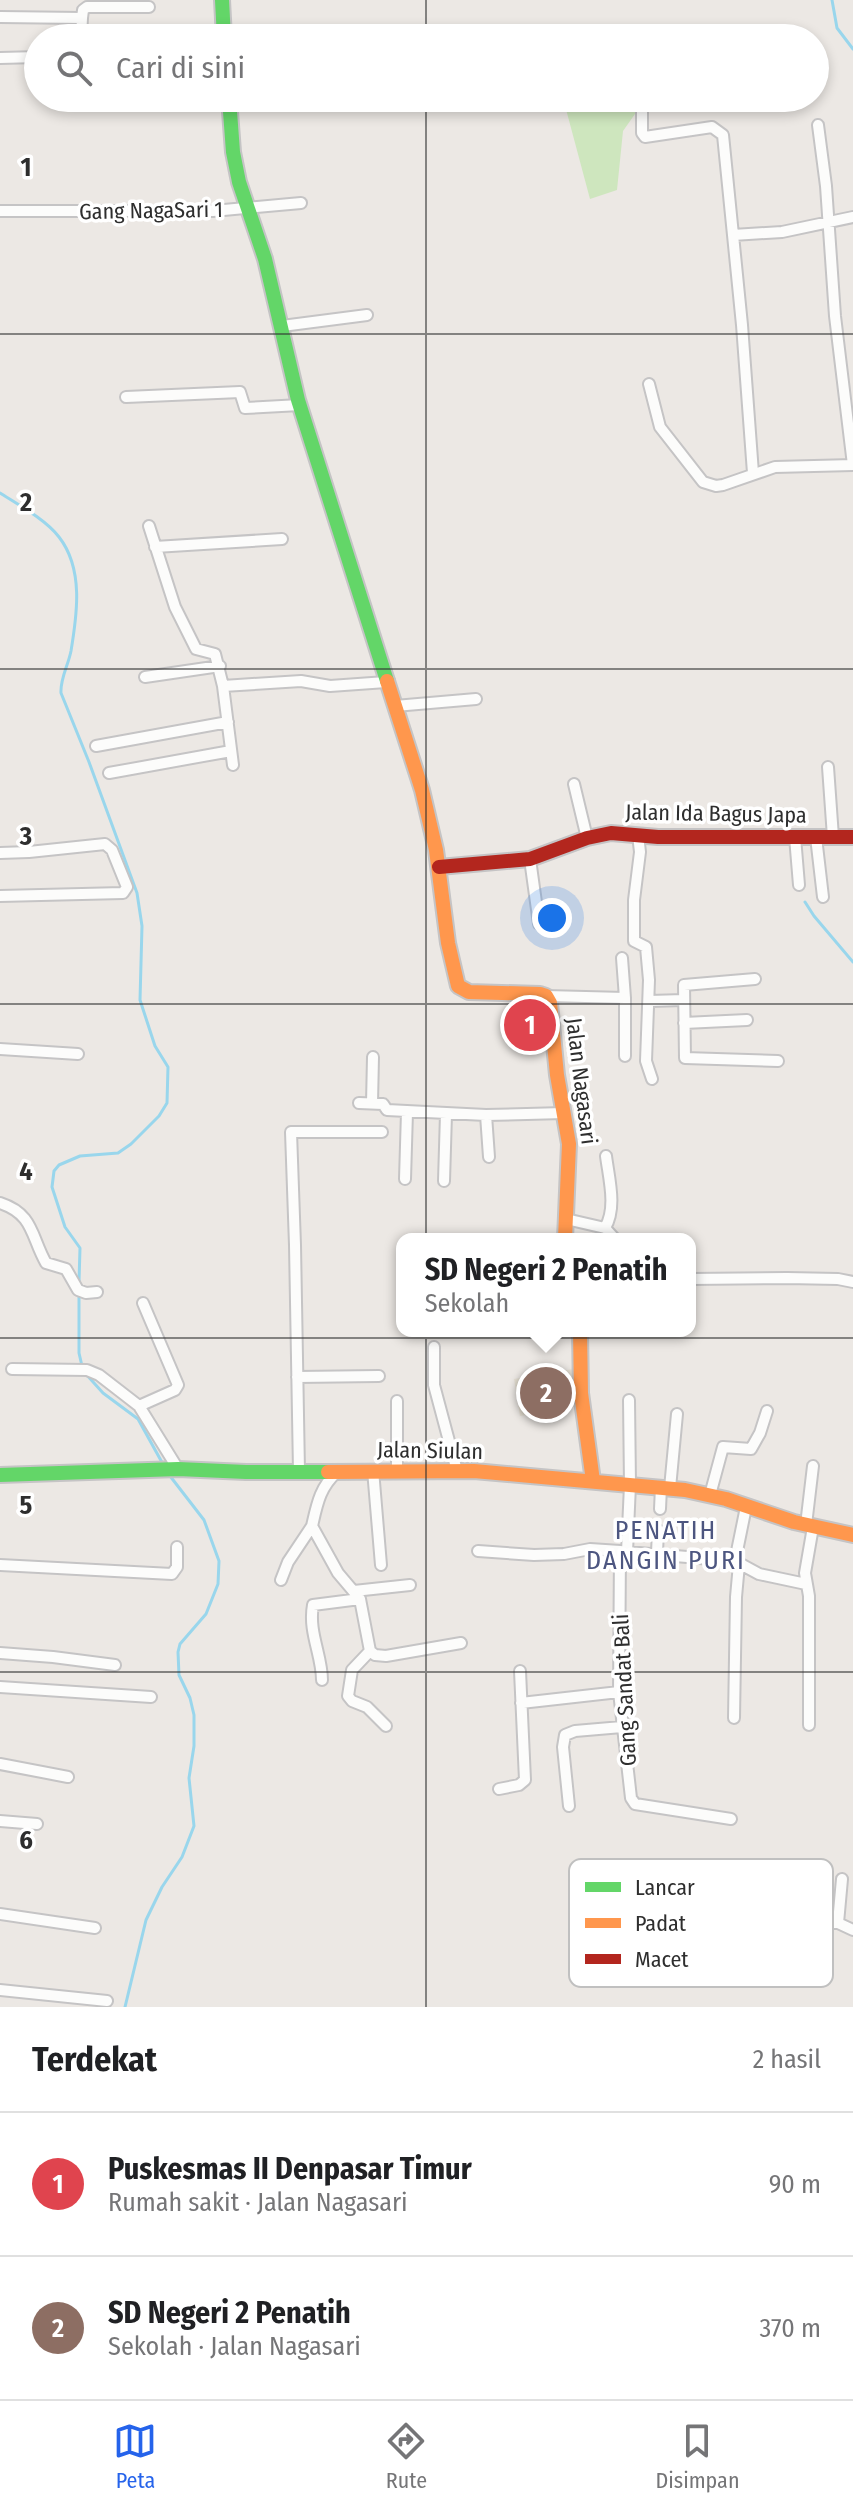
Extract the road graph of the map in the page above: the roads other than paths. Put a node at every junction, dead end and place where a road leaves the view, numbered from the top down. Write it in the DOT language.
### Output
graph roads {
  1 [pos="222,0"];
  2 [pos="149,7"];
  3 [pos="0,17"];
  4 [pos="82,18"];
  5 [pos="82,24"];
  6 [pos="223,24"];
  7 [pos="24,57"];
  8 [pos="0,58"];
  9 [pos="230,112"];
  10 [pos="642,112"];
  11 [pos="818,125"];
  12 [pos="301,203"];
  13 [pos="247,208"];
  14 [pos="0,211"];
  15 [pos="853,217"];
  16 [pos="827,224"];
  17 [pos="733,235"];
  18 [pos="367,315"];
  19 [pos="282,326"];
  20 [pos="847,369"];
  21 [pos="649,384"];
  22 [pos="126,397"];
  23 [pos="300,405"];
  24 [pos="853,465"];
  25 [pos="753,473"];
  26 [pos="149,526"];
  27 [pos="282,539"];
  28 [pos="155,547"];
  29 [pos="220,666"];
  30 [pos="145,677"];
  31 [pos="386,682"];
  32 [pos="223,686"];
  33 [pos="476,699"];
  34 [pos="395,706"];
  35 [pos="228,722"];
  36 [pos="96,746"];
  37 [pos="231,751"];
  38 [pos="233,765"];
  39 [pos="828,767"];
  40 [pos="109,773"];
  41 [pos="574,784"];
  42 [pos="638,835"];
  43 [pos="795,837"];
  44 [pos="816,837"];
  45 [pos="833,837"];
  46 [pos="853,837"];
  47 [pos="587,838"];
  48 [pos="0,853"];
  49 [pos="530,859"];
  50 [pos="439,867"];
  51 [pos="799,885"];
  52 [pos="0,896"];
  53 [pos="823,897"];
  54 [pos="539,924"];
  55 [pos="622,958"];
  56 [pos="755,979"];
  57 [pos="546,996"];
  58 [pos="625,998"];
  59 [pos="684,1000"];
  60 [pos="649,1001"];
  61 [pos="747,1020"];
  62 [pos="684,1023"];
  63 [pos="0,1049"];
  64 [pos="78,1054"];
  65 [pos="625,1056"];
  66 [pos="373,1057"];
  67 [pos="778,1061"];
  68 [pos="652,1079"];
  69 [pos="359,1103"];
  70 [pos="372,1103"];
  71 [pos="407,1112"];
  72 [pos="564,1113"];
  73 [pos="446,1114"];
  74 [pos="486,1115"];
  75 [pos="382,1132"];
  76 [pos="606,1156"];
  77 [pos="489,1157"];
  78 [pos="405,1179"];
  79 [pos="444,1181"];
  80 [pos="0,1203"];
  81 [pos="566,1219"];
  82 [pos="605,1228"];
  83 [pos="565,1233"];
  84 [pos="610,1233"];
  85 [pos="696,1279"];
  86 [pos="853,1282"];
  87 [pos="97,1292"];
  88 [pos="143,1303"];
  89 [pos="580,1337"];
  90 [pos="434,1347"];
  91 [pos="12,1369"];
  92 [pos="379,1376"];
  93 [pos="297,1377"];
  94 [pos="629,1400"];
  95 [pos="397,1401"];
  96 [pos="139,1406"];
  97 [pos="767,1411"];
  98 [pos="677,1414"];
  99 [pos="813,1466"];
  100 [pos="165,1470"];
  101 [pos="373,1470"];
  102 [pos="397,1470"];
  103 [pos="303,1471"];
  104 [pos="457,1471"];
  105 [pos="332,1472"];
  106 [pos="0,1475"];
  107 [pos="593,1481"];
  108 [pos="630,1485"];
  109 [pos="666,1488"];
  110 [pos="710,1495"];
  111 [pos="746,1507"];
  112 [pos="660,1509"];
  113 [pos="312,1526"];
  114 [pos="810,1526"];
  115 [pos="658,1530"];
  116 [pos="853,1535"];
  117 [pos="177,1547"];
  118 [pos="478,1551"];
  119 [pos="624,1551"];
  120 [pos="657,1553"];
  121 [pos="737,1562"];
  122 [pos="0,1565"];
  123 [pos="381,1565"];
  124 [pos="281,1580"];
  125 [pos="806,1584"];
  126 [pos="410,1585"];
  127 [pos="357,1595"];
  128 [pos="461,1643"];
  129 [pos="370,1651"];
  130 [pos="0,1653"];
  131 [pos="115,1665"];
  132 [pos="520,1671"];
  133 [pos="322,1680"];
  134 [pos="0,1687"];
  135 [pos="619,1692"];
  136 [pos="151,1697"];
  137 [pos="521,1703"];
  138 [pos="734,1718"];
  139 [pos="809,1725"];
  140 [pos="386,1726"];
  141 [pos="622,1727"];
  142 [pos="0,1764"];
  143 [pos="68,1777"];
  144 [pos="499,1789"];
  145 [pos="569,1806"];
  146 [pos="731,1819"];
  147 [pos="0,1821"];
  148 [pos="37,1824"];
  149 [pos="842,1879"];
  150 [pos="0,1914"];
  151 [pos="833,1923"];
  152 [pos="838,1923"];
  153 [pos="95,1928"];
  154 [pos="853,1930"];
  155 [pos="0,1990"];
  156 [pos="107,2001"];
  1 -- 6 [label="street"];
  2 -- 4 [label="street"];
  3 -- 4 [label="street"];
  4 -- 5 [label="street"];
  7 -- 8 [label="street"];
  9 -- 13 [label="street"];
  10 -- 17 [label="street"];
  11 -- 16 [label="street"];
  12 -- 13 [label="street, Gang NagaSari 1"];
  13 -- 14 [label="street, Gang NagaSari 1"];
  13 -- 19 [label="street"];
  15 -- 16 [label="street"];
  16 -- 17 [label="street"];
  16 -- 20 [label="street"];
  17 -- 25 [label="street"];
  18 -- 19 [label="street"];
  19 -- 23 [label="street"];
  20 -- 24 [label="street"];
  21 -- 25 [label="street"];
  22 -- 23 [label="street"];
  23 -- 31 [label="street"];
  24 -- 25 [label="street"];
  26 -- 28 [label="street"];
  27 -- 28 [label="street"];
  28 -- 29 [label="street"];
  29 -- 30 [label="street"];
  29 -- 32 [label="street"];
  31 -- 32 [label="street"];
  31 -- 34 [label="street"];
  32 -- 35 [label="street"];
  33 -- 34 [label="street"];
  34 -- 50 [label="street"];
  35 -- 36 [label="street"];
  35 -- 37 [label="street"];
  37 -- 38 [label="street"];
  37 -- 40 [label="street"];
  39 -- 45 [label="street"];
  41 -- 47 [label="street"];
  42 -- 43 [label="street, Jalan Ida Bagus Japa"];
  42 -- 47 [label="street, Jalan Ida Bagus Japa"];
  42 -- 60 [label="street"];
  43 -- 44 [label="street, Jalan Ida Bagus Japa"];
  43 -- 51 [label="street"];
  44 -- 45 [label="street, Jalan Ida Bagus Japa"];
  44 -- 53 [label="street"];
  45 -- 46 [label="street, Jalan Ida Bagus Japa"];
  47 -- 49 [label="street, Jalan Ida Bagus Japa"];
  48 -- 52 [label="street"];
  49 -- 50 [label="street, Jalan Ida Bagus Japa"];
  49 -- 54 [label="street"];
  50 -- 57 [label="street, Jalan Nagasari"];
  55 -- 58 [label="street"];
  56 -- 59 [label="street"];
  57 -- 58 [label="street"];
  57 -- 72 [label="street, Jalan Nagasari"];
  58 -- 65 [label="street"];
  59 -- 60 [label="street"];
  59 -- 62 [label="street"];
  60 -- 68 [label="street"];
  61 -- 62 [label="street"];
  62 -- 67 [label="street"];
  63 -- 64 [label="street"];
  66 -- 70 [label="street"];
  69 -- 70 [label="street"];
  70 -- 71 [label="street"];
  71 -- 73 [label="street"];
  71 -- 78 [label="street"];
  72 -- 74 [label="street"];
  72 -- 81 [label="street, Jalan Nagasari"];
  73 -- 74 [label="street"];
  73 -- 79 [label="street"];
  74 -- 77 [label="street"];
  75 -- 93 [label="street"];
  76 -- 82 [label="street"];
  80 -- 87 [label="street"];
  81 -- 82 [label="street"];
  81 -- 83 [label="street, Jalan Nagasari"];
  82 -- 84 [label="street"];
  85 -- 86 [label="street"];
  88 -- 96 [label="street"];
  89 -- 107 [label="street"];
  90 -- 104 [label="street"];
  91 -- 96 [label="street"];
  92 -- 93 [label="street"];
  93 -- 103 [label="street"];
  94 -- 108 [label="street, Gang Sandat Bali"];
  95 -- 102 [label="street"];
  96 -- 100 [label="street"];
  97 -- 110 [label="street"];
  98 -- 109 [label="street"];
  99 -- 114 [label="street"];
  100 -- 103 [label="street, Jalan Siulan"];
  100 -- 106 [label="street, Jalan Siulan"];
  101 -- 102 [label="street, Jalan Siulan"];
  101 -- 105 [label="street, Jalan Siulan"];
  101 -- 123 [label="street"];
  102 -- 104 [label="street, Jalan Siulan"];
  103 -- 105 [label="street, Jalan Siulan"];
  104 -- 107 [label="street, Jalan Siulan"];
  105 -- 113 [label="street"];
  107 -- 108 [label="street, Jalan Siulan"];
  108 -- 109 [label="street, Jalan Siulan"];
  108 -- 119 [label="street, Gang Sandat Bali"];
  109 -- 110 [label="street, Jalan Siulan"];
  109 -- 112 [label="street"];
  110 -- 111 [label="street, Jalan Siulan"];
  111 -- 114 [label="street, Jalan Siulan"];
  111 -- 121 [label="street"];
  113 -- 124 [label="street"];
  113 -- 127 [label="street"];
  114 -- 116 [label="street, Jalan Siulan"];
  114 -- 125 [label="street"];
  115 -- 120 [label="street"];
  117 -- 122 [label="street"];
  118 -- 119 [label="street"];
  119 -- 120 [label="street"];
  119 -- 135 [label="street, Gang Sandat Bali"];
  120 -- 121 [label="street"];
  121 -- 125 [label="street"];
  121 -- 138 [label="street"];
  125 -- 139 [label="street"];
  126 -- 127 [label="street"];
  127 -- 129 [label="street"];
  127 -- 133 [label="street"];
  128 -- 129 [label="street"];
  129 -- 140 [label="street"];
  130 -- 131 [label="street"];
  132 -- 137 [label="street"];
  134 -- 136 [label="street"];
  135 -- 137 [label="street"];
  135 -- 141 [label="street, Gang Sandat Bali"];
  137 -- 144 [label="street"];
  141 -- 145 [label="street"];
  141 -- 146 [label="street, Gang Sandat Bali"];
  142 -- 143 [label="street"];
  147 -- 148 [label="street"];
  149 -- 152 [label="street"];
  150 -- 153 [label="street"];
  151 -- 152 [label="street"];
  152 -- 154 [label="street"];
  155 -- 156 [label="street"];
}
